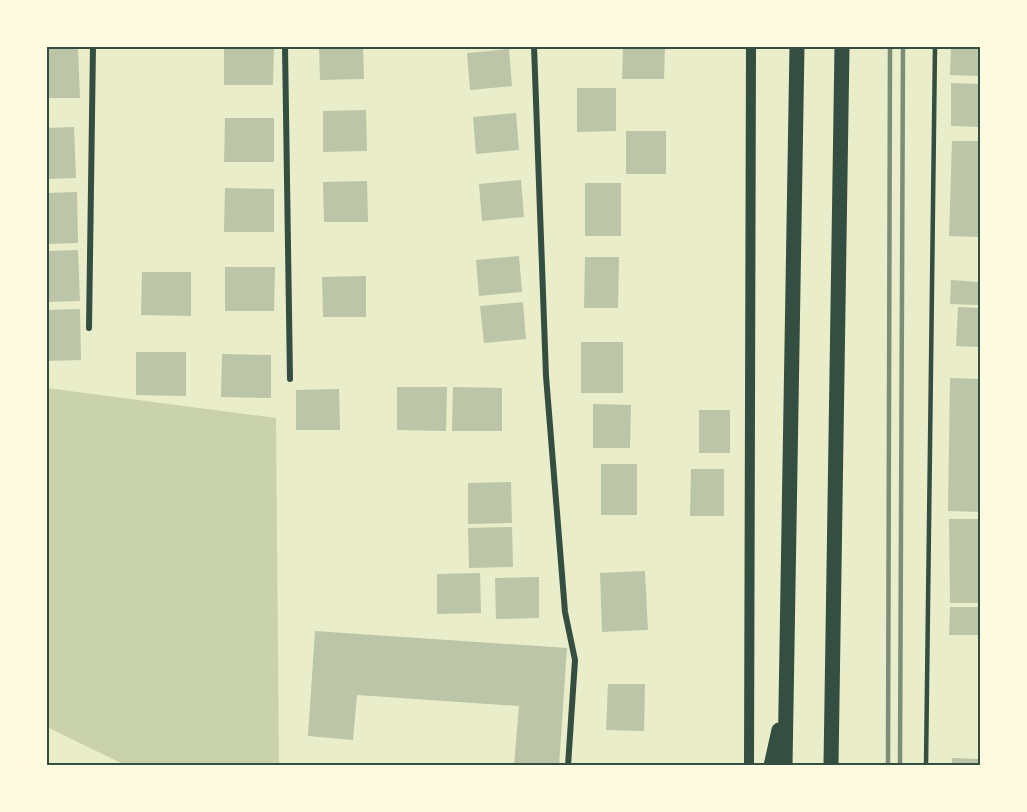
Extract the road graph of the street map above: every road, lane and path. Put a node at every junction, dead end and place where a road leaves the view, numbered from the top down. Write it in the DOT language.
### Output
graph roads {
  1 [pos="93,46"];
  2 [pos="285,46"];
  3 [pos="534,46"];
  4 [pos="751,46"];
  5 [pos="797,46"];
  6 [pos="842,46"];
  7 [pos="935,46"];
  8 [pos="89,328"];
  9 [pos="290,379"];
  10 [pos="785,698"];
  11 [pos="568,765"];
  12 [pos="749,765"];
  13 [pos="771,765"];
  14 [pos="785,765"];
  15 [pos="831,765"];
  16 [pos="926,765"];
  1 -- 8 [label="street"];
  2 -- 9 [label="street"];
  3 -- 11 [label="street"];
  4 -- 12 [label="street"];
  5 -- 10 [label="main road"];
  6 -- 15 [label="main road"];
  7 -- 16 [label="lane"];
  10 -- 13 [label="main road"];
  10 -- 14 [label="main road"];
}
